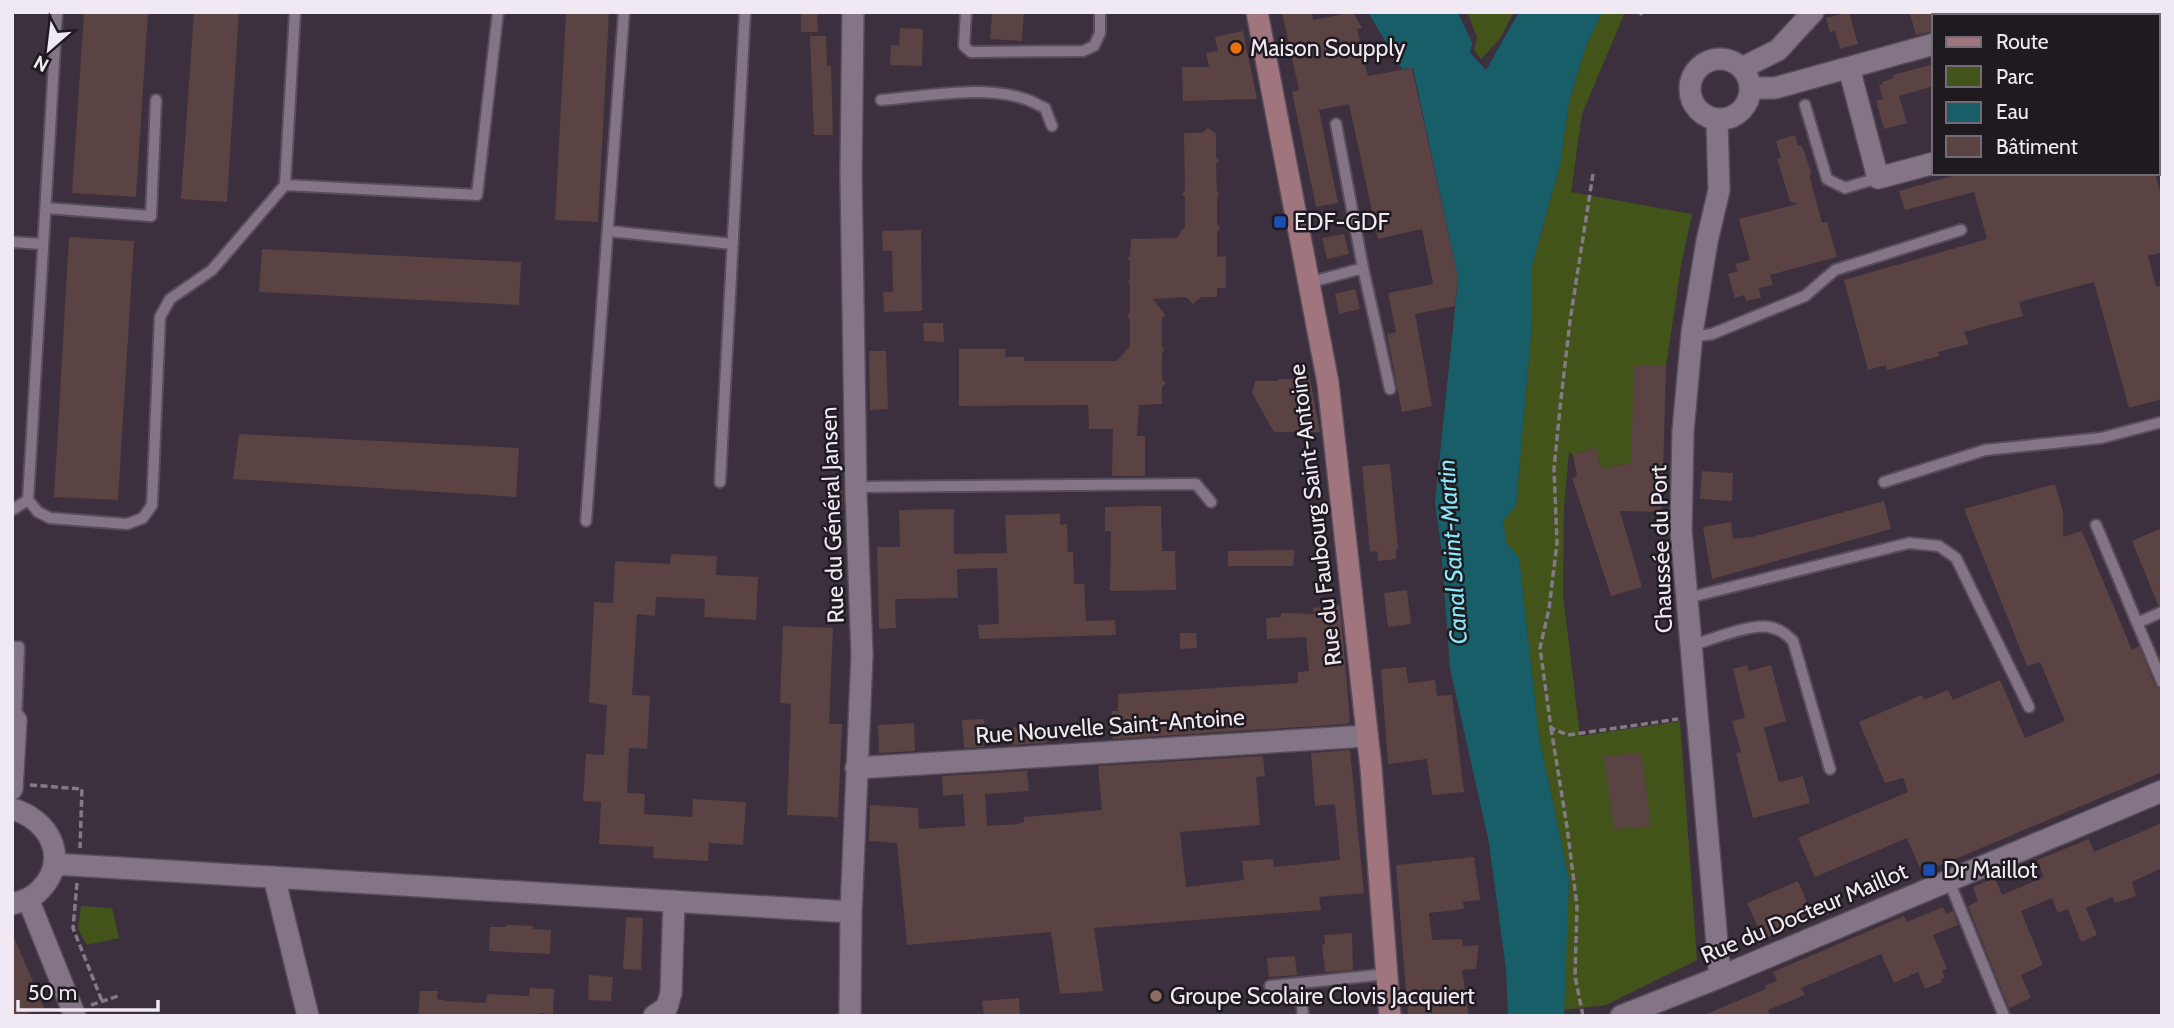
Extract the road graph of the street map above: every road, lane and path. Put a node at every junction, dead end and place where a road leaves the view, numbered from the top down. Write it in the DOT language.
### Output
graph roads {
  1 [pos="57,12"];
  2 [pos="295,12"];
  3 [pos="498,12"];
  4 [pos="625,12"];
  5 [pos="745,12"];
  6 [pos="853,12"];
  7 [pos="966,12"];
  8 [pos="1100,12"];
  9 [pos="1257,12"];
  10 [pos="1813,12"];
  11 [pos="1932,45"];
  12 [pos="1742,68"];
  13 [pos="1849,68"];
  14 [pos="1751,88"];
  15 [pos="156,100"];
  16 [pos="881,100"];
  17 [pos="1805,105"];
  18 [pos="1717,120"];
  19 [pos="1336,124"];
  20 [pos="1052,126"];
  21 [pos="1932,164"];
  22 [pos="1593,174"];
  23 [pos="1878,178"];
  24 [pos="285,185"];
  25 [pos="46,208"];
  26 [pos="1961,230"];
  27 [pos="608,231"];
  28 [pos="12,243"];
  29 [pos="43,244"];
  30 [pos="733,244"];
  31 [pos="1363,268"];
  32 [pos="1308,283"];
  33 [pos="1691,337"];
  34 [pos="1391,390"];
  35 [pos="2162,422"];
  36 [pos="720,482"];
  37 [pos="1884,482"];
  38 [pos="856,486"];
  39 [pos="29,500"];
  40 [pos="1211,502"];
  41 [pos="12,510"];
  42 [pos="586,521"];
  43 [pos="2096,525"];
  44 [pos="1687,598"];
  45 [pos="2162,612"];
  46 [pos="2137,623"];
  47 [pos="1691,646"];
  48 [pos="12,647"];
  49 [pos="2162,682"];
  50 [pos="2029,707"];
  51 [pos="1698,717"];
  52 [pos="16,720"];
  53 [pos="1551,728"];
  54 [pos="1367,736"];
  55 [pos="856,768"];
  56 [pos="1830,769"];
  57 [pos="12,789"];
  58 [pos="2162,791"];
  59 [pos="12,809"];
  60 [pos="54,864"];
  61 [pos="274,877"];
  62 [pos="1949,881"];
  63 [pos="674,901"];
  64 [pos="20,902"];
  65 [pos="851,912"];
  66 [pos="1387,974"];
  67 [pos="1720,977"];
  68 [pos="1300,983"];
  69 [pos="1270,986"];
  70 [pos="118,996"];
  71 [pos="1643,1012"];
  72 [pos="74,1014"];
  73 [pos="309,1016"];
  74 [pos="654,1016"];
  75 [pos="850,1016"];
  76 [pos="1303,1016"];
  77 [pos="1390,1016"];
  78 [pos="1583,1016"];
  79 [pos="1621,1016"];
  80 [pos="2004,1016"];
  1 -- 25 [label="lane"];
  2 -- 24 [label="lane"];
  3 -- 24 [label="lane"];
  4 -- 27 [label="lane"];
  5 -- 30 [label="lane"];
  6 -- 38 [label="street, Rue du Général Jansen"];
  7 -- 8 [label="lane"];
  9 -- 32 [label="street, Rue du Faubourg Saint-Antoine"];
  10 -- 12 [label="street"];
  11 -- 13 [label="street"];
  12 -- 14 [label="street"];
  12 -- 18 [label="street"];
  13 -- 14 [label="street"];
  13 -- 23 [label="street"];
  14 -- 18 [label="street"];
  15 -- 25 [label="lane"];
  16 -- 20 [label="lane"];
  17 -- 23 [label="lane"];
  18 -- 33 [label="street, Chaussée du Port"];
  19 -- 31 [label="lane"];
  21 -- 23 [label="street"];
  22 -- 53 [label="path"];
  24 -- 39 [label="lane"];
  25 -- 29 [label="lane"];
  26 -- 33 [label="lane"];
  27 -- 30 [label="lane"];
  27 -- 42 [label="lane"];
  28 -- 29 [label="lane"];
  29 -- 39 [label="lane"];
  30 -- 36 [label="lane"];
  31 -- 32 [label="lane"];
  31 -- 34 [label="lane"];
  32 -- 54 [label="street, Rue du Faubourg Saint-Antoine"];
  33 -- 44 [label="street, Chaussée du Port"];
  35 -- 37 [label="lane"];
  38 -- 40 [label="lane"];
  38 -- 55 [label="street, Rue du Général Jansen"];
  39 -- 41 [label="lane"];
  43 -- 46 [label="lane"];
  44 -- 47 [label="street, Chaussée du Port"];
  44 -- 50 [label="lane"];
  45 -- 46 [label="lane"];
  46 -- 49 [label="lane"];
  47 -- 51 [label="street, Chaussée du Port"];
  47 -- 56 [label="lane"];
  48 -- 52 [label="lane"];
  51 -- 53 [label="path"];
  51 -- 67 [label="street, Chaussée du Port"];
  52 -- 57 [label="street"];
  53 -- 78 [label="path"];
  54 -- 55 [label="street, Rue Nouvelle Saint-Antoine"];
  54 -- 66 [label="street, Rue du Faubourg Saint-Antoine"];
  55 -- 65 [label="street, Rue du Général Jansen"];
  58 -- 62 [label="street, Rue du Docteur Maillot"];
  59 -- 60 [label="street"];
  60 -- 61 [label="street"];
  60 -- 64 [label="street"];
  61 -- 63 [label="street"];
  61 -- 73 [label="street"];
  62 -- 67 [label="street, Rue du Docteur Maillot"];
  62 -- 80 [label="lane"];
  63 -- 65 [label="street"];
  63 -- 74 [label="street"];
  64 -- 72 [label="street"];
  65 -- 75 [label="street, Rue du Général Jansen"];
  66 -- 68 [label="lane"];
  66 -- 77 [label="street, Rue du Faubourg Saint-Antoine"];
  67 -- 71 [label="street, Rue du Docteur Maillot"];
  68 -- 69 [label="lane"];
  68 -- 76 [label="lane"];
  70 -- 72 [label="path"];
  71 -- 79 [label="street, Rue du Docteur Maillot"];
}
